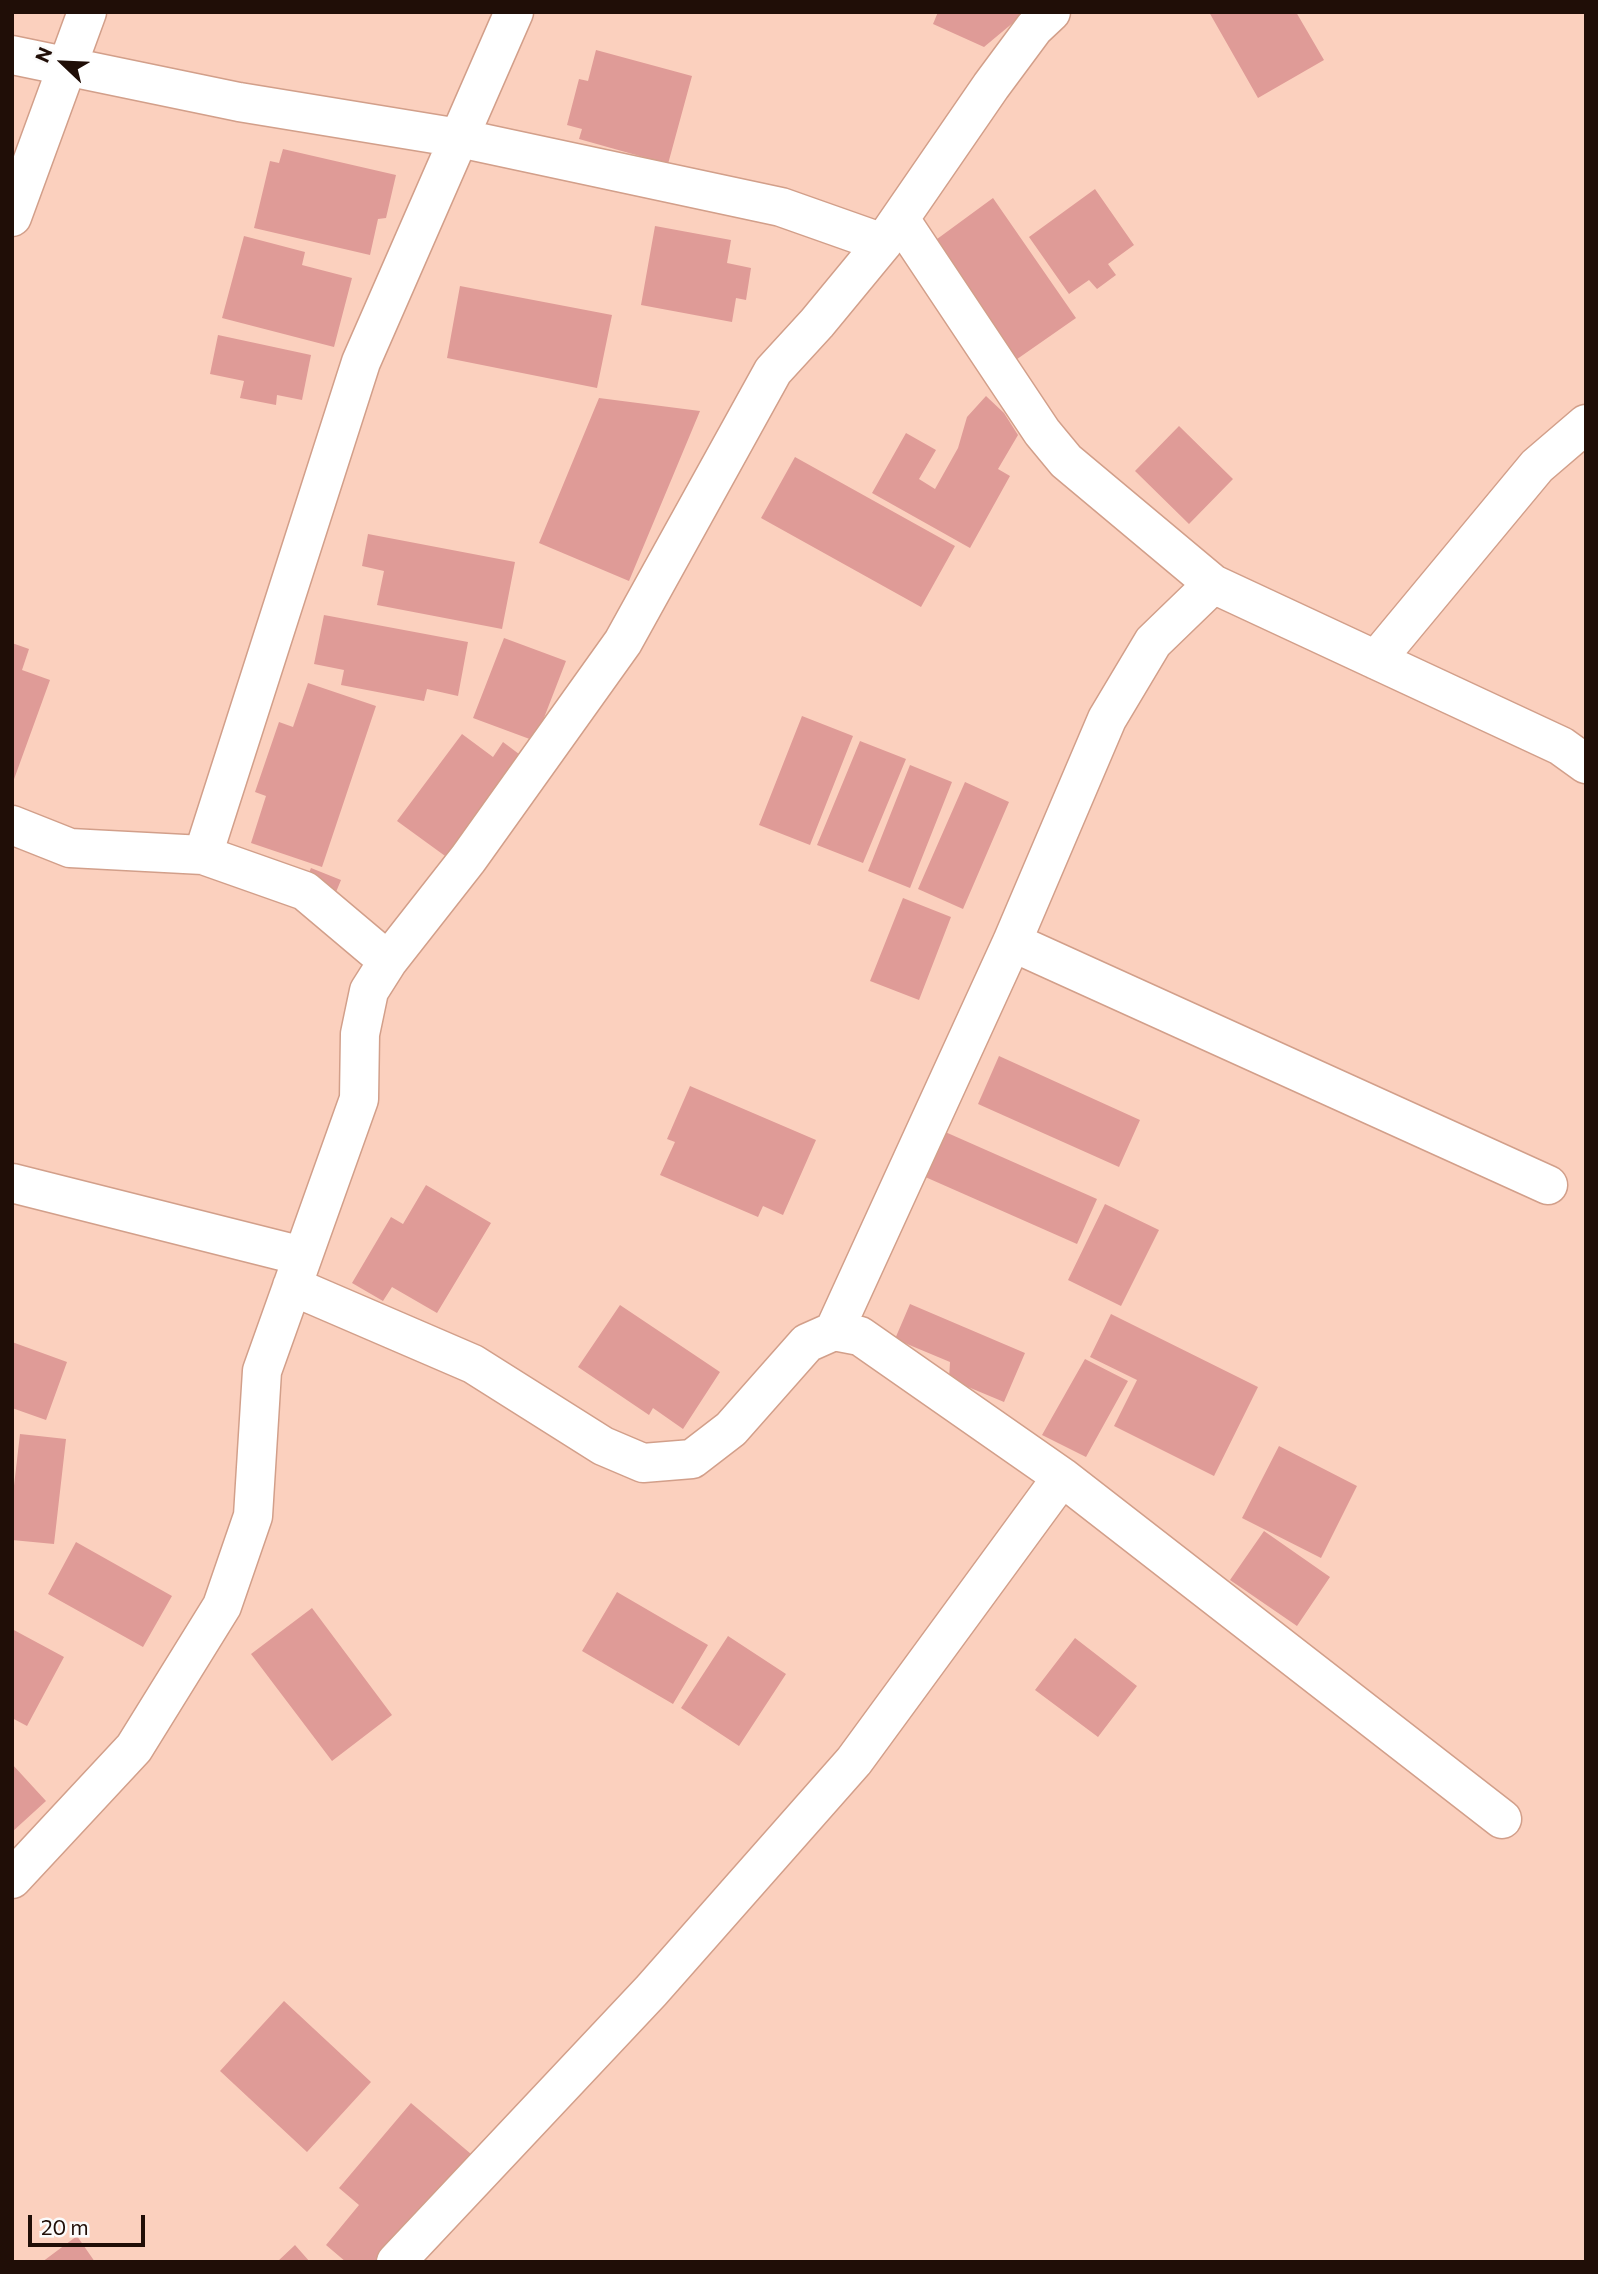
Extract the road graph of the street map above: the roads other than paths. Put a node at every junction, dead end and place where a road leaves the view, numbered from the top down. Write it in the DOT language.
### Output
graph roads {
  1 [pos="87,12"];
  2 [pos="514,12"];
  3 [pos="1051,12"];
  4 [pos="12,55"];
  5 [pos="67,66"];
  6 [pos="459,138"];
  7 [pos="12,217"];
  8 [pos="892,231"];
  9 [pos="1586,424"];
  10 [pos="1213,584"];
  11 [pos="1376,660"];
  12 [pos="1586,764"];
  13 [pos="12,825"];
  14 [pos="203,855"];
  15 [pos="1012,942"];
  16 [pos="388,961"];
  17 [pos="12,1184"];
  18 [pos="1548,1185"];
  19 [pos="297,1271"];
  20 [pos="834,1331"];
  21 [pos="1062,1477"];
  22 [pos="1502,1819"];
  23 [pos="12,1879"];
  24 [pos="396,2262"];
  1 -- 5 [label="street"];
  2 -- 6 [label="street"];
  3 -- 8 [label="street"];
  4 -- 5 [label="street"];
  5 -- 6 [label="street"];
  5 -- 7 [label="street"];
  6 -- 8 [label="street"];
  6 -- 14 [label="street"];
  8 -- 10 [label="street"];
  8 -- 16 [label="street"];
  9 -- 11 [label="street"];
  10 -- 11 [label="street"];
  10 -- 15 [label="street"];
  11 -- 12 [label="street"];
  13 -- 14 [label="street"];
  14 -- 16 [label="street"];
  15 -- 18 [label="street"];
  15 -- 20 [label="street"];
  16 -- 19 [label="street"];
  17 -- 19 [label="street"];
  19 -- 20 [label="street"];
  19 -- 23 [label="street"];
  20 -- 21 [label="street"];
  21 -- 22 [label="street"];
  21 -- 24 [label="street"];
}
